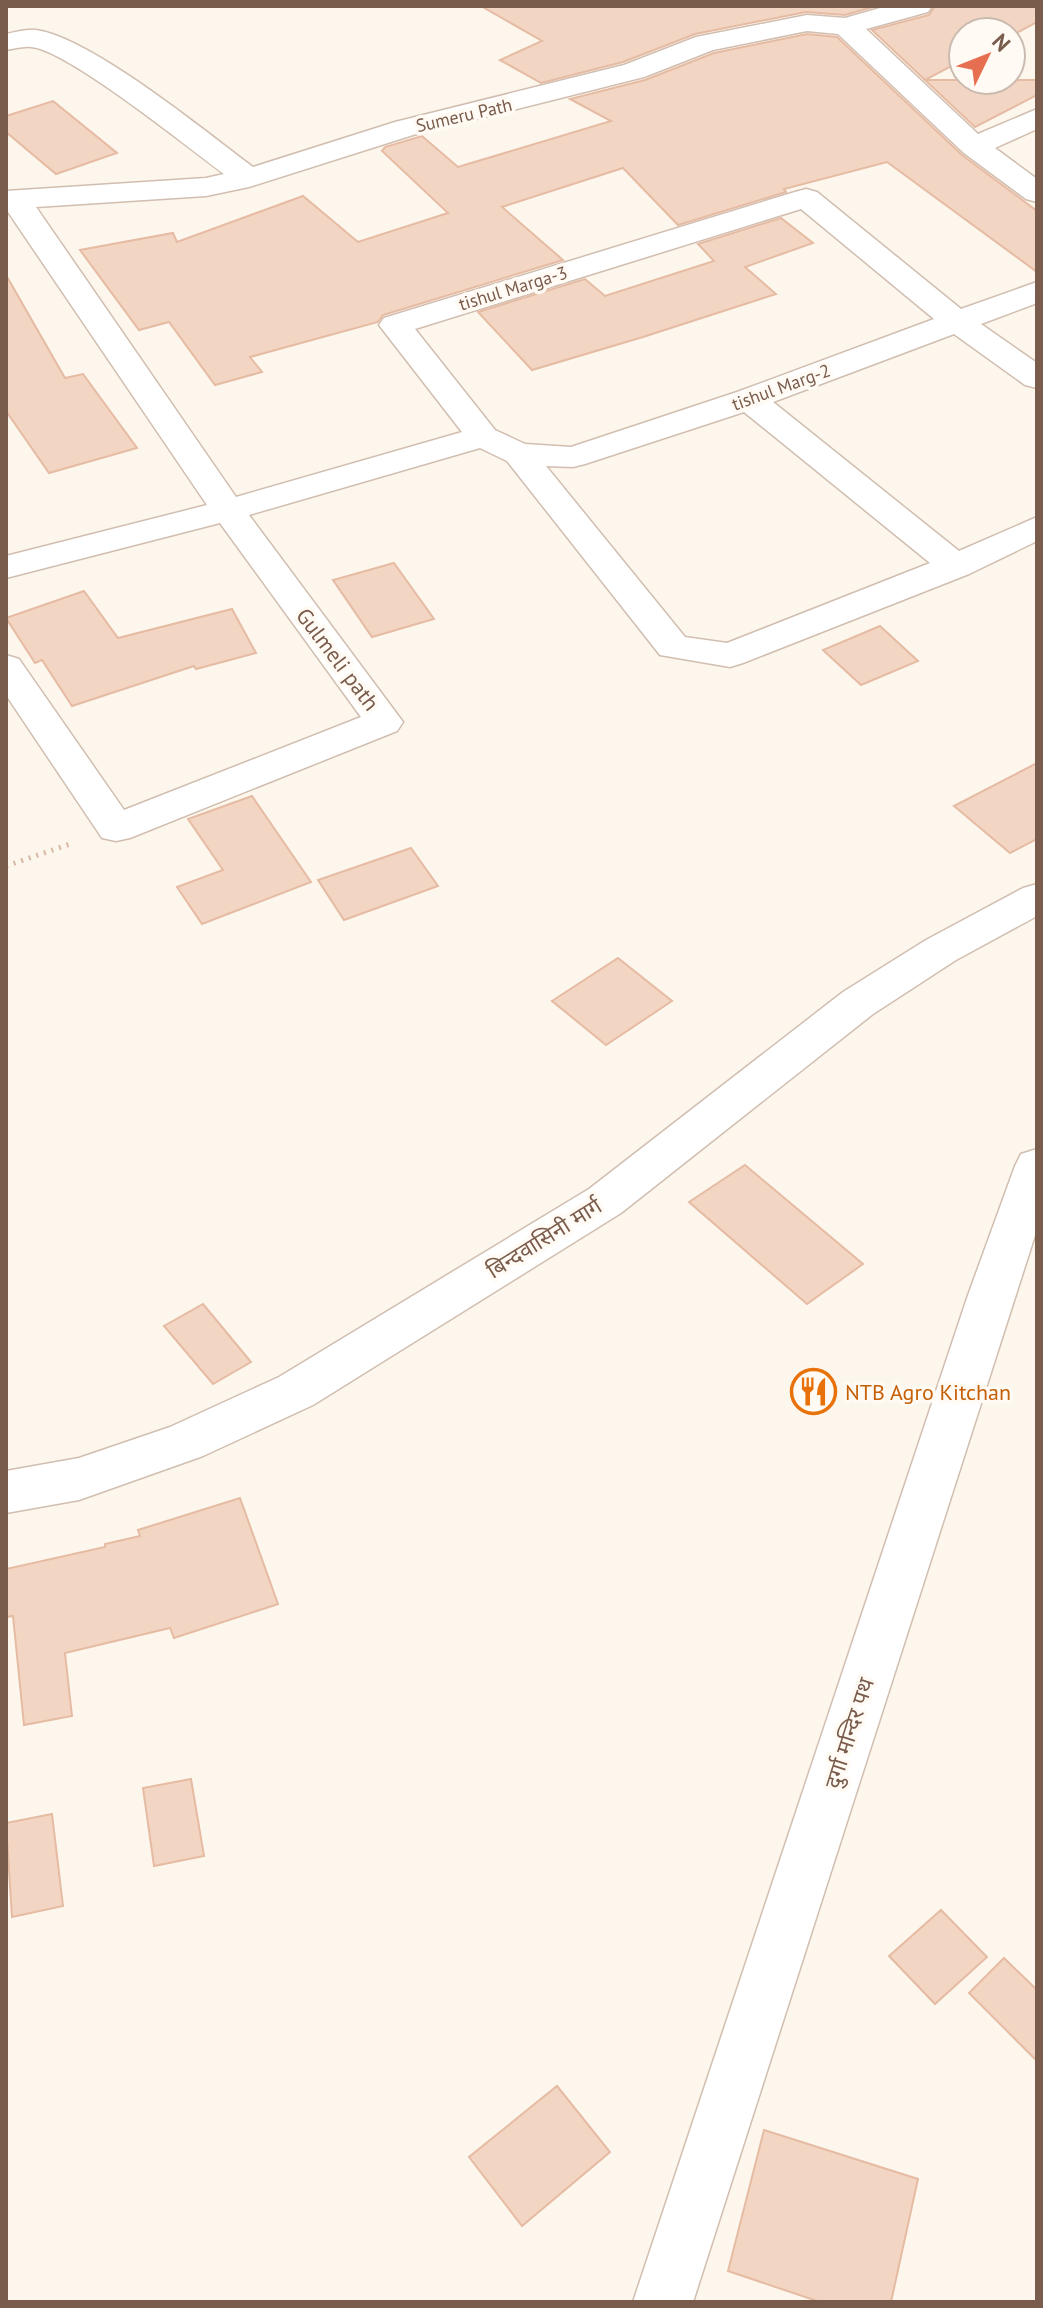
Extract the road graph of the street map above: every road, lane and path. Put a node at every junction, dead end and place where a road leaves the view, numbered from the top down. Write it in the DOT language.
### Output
graph roads {
  1 [pos="907,7"];
  2 [pos="846,26"];
  3 [pos="6,42"];
  4 [pos="1037,118"];
  5 [pos="974,147"];
  6 [pos="249,178"];
  7 [pos="1037,193"];
  8 [pos="10,199"];
  9 [pos="1037,292"];
  10 [pos="956,321"];
  11 [pos="1037,378"];
  12 [pos="749,399"];
  13 [pos="483,437"];
  14 [pos="519,454"];
  15 [pos="228,510"];
  16 [pos="1037,528"];
  17 [pos="956,566"];
  18 [pos="6,567"];
  19 [pos="6,667"];
  20 [pos="116,828"];
  21 [pos="6,866"];
  22 [pos="1037,898"];
  23 [pos="1036,1174"];
  24 [pos="6,1492"];
  25 [pos="663,2302"];
  1 -- 2 [label="street, Sumeru Path"];
  2 -- 5 [label="street"];
  2 -- 6 [label="street, Sumeru Path"];
  3 -- 6 [label="street"];
  4 -- 5 [label="street"];
  5 -- 7 [label="street"];
  6 -- 8 [label="street, Sumeru Path"];
  8 -- 15 [label="street, Gulmeli path"];
  9 -- 10 [label="street, tishul Marg-2"];
  10 -- 11 [label="street"];
  10 -- 12 [label="street, tishul Marg-2"];
  10 -- 13 [label="street, tishul Marga-3"];
  12 -- 14 [label="street, tishul Marg-2"];
  12 -- 17 [label="street"];
  13 -- 14 [label="street, tishul Marga-3"];
  13 -- 15 [label="street"];
  14 -- 17 [label="street"];
  15 -- 18 [label="street"];
  15 -- 20 [label="street, Gulmeli path"];
  16 -- 17 [label="street"];
  19 -- 20 [label="street"];
  20 -- 21 [label="path"];
  22 -- 24 [label="street, बिन्दवासिनी मार्ग"];
  23 -- 25 [label="street, दुर्गा मन्दिर पथ"];
}
